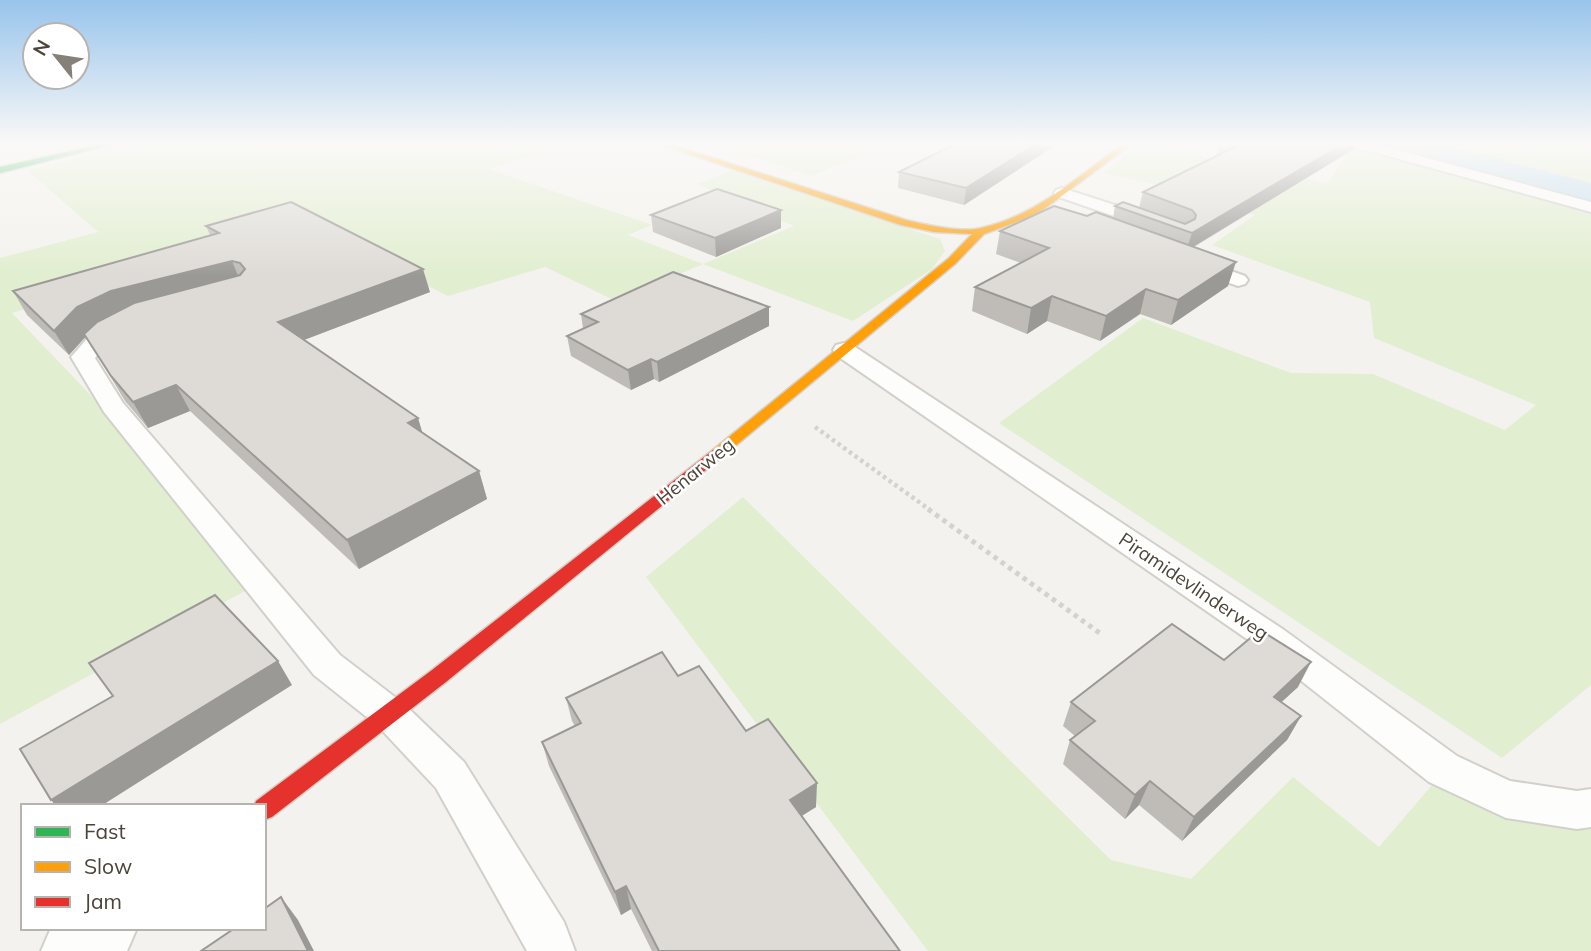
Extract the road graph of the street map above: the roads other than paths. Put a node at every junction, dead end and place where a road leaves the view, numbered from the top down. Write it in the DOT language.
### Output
graph roads {
  1 [pos="795,187"];
  2 [pos="1068,187"];
  3 [pos="1519,187"];
  4 [pos="1062,192"];
  5 [pos="1591,207"];
  6 [pos="1033,213"];
  7 [pos="1059,217"];
  8 [pos="1168,229"];
  9 [pos="980,232"];
  10 [pos="1175,257"];
  11 [pos="1238,280"];
  12 [pos="145,319"];
  13 [pos="844,350"];
  14 [pos="391,715"];
  15 [pos="266,808"];
  16 [pos="1591,808"];
  17 [pos="102,930"];
  18 [pos="74,951"];
  19 [pos="551,951"];
  1 -- 9 [label="street"];
  2 -- 4 [label="street, Henarweg"];
  3 -- 5 [label="lane"];
  4 -- 6 [label="street, Henarweg"];
  4 -- 8 [label="lane"];
  6 -- 7 [label="lane"];
  6 -- 9 [label="street, Henarweg"];
  9 -- 13 [label="street, Henarweg"];
  10 -- 11 [label="lane"];
  12 -- 14 [label="lane"];
  13 -- 14 [label="street, Henarweg"];
  13 -- 16 [label="lane, Piramidevlinderweg"];
  14 -- 15 [label="street, Henarweg"];
  14 -- 19 [label="lane"];
  17 -- 18 [label="street"];
}
